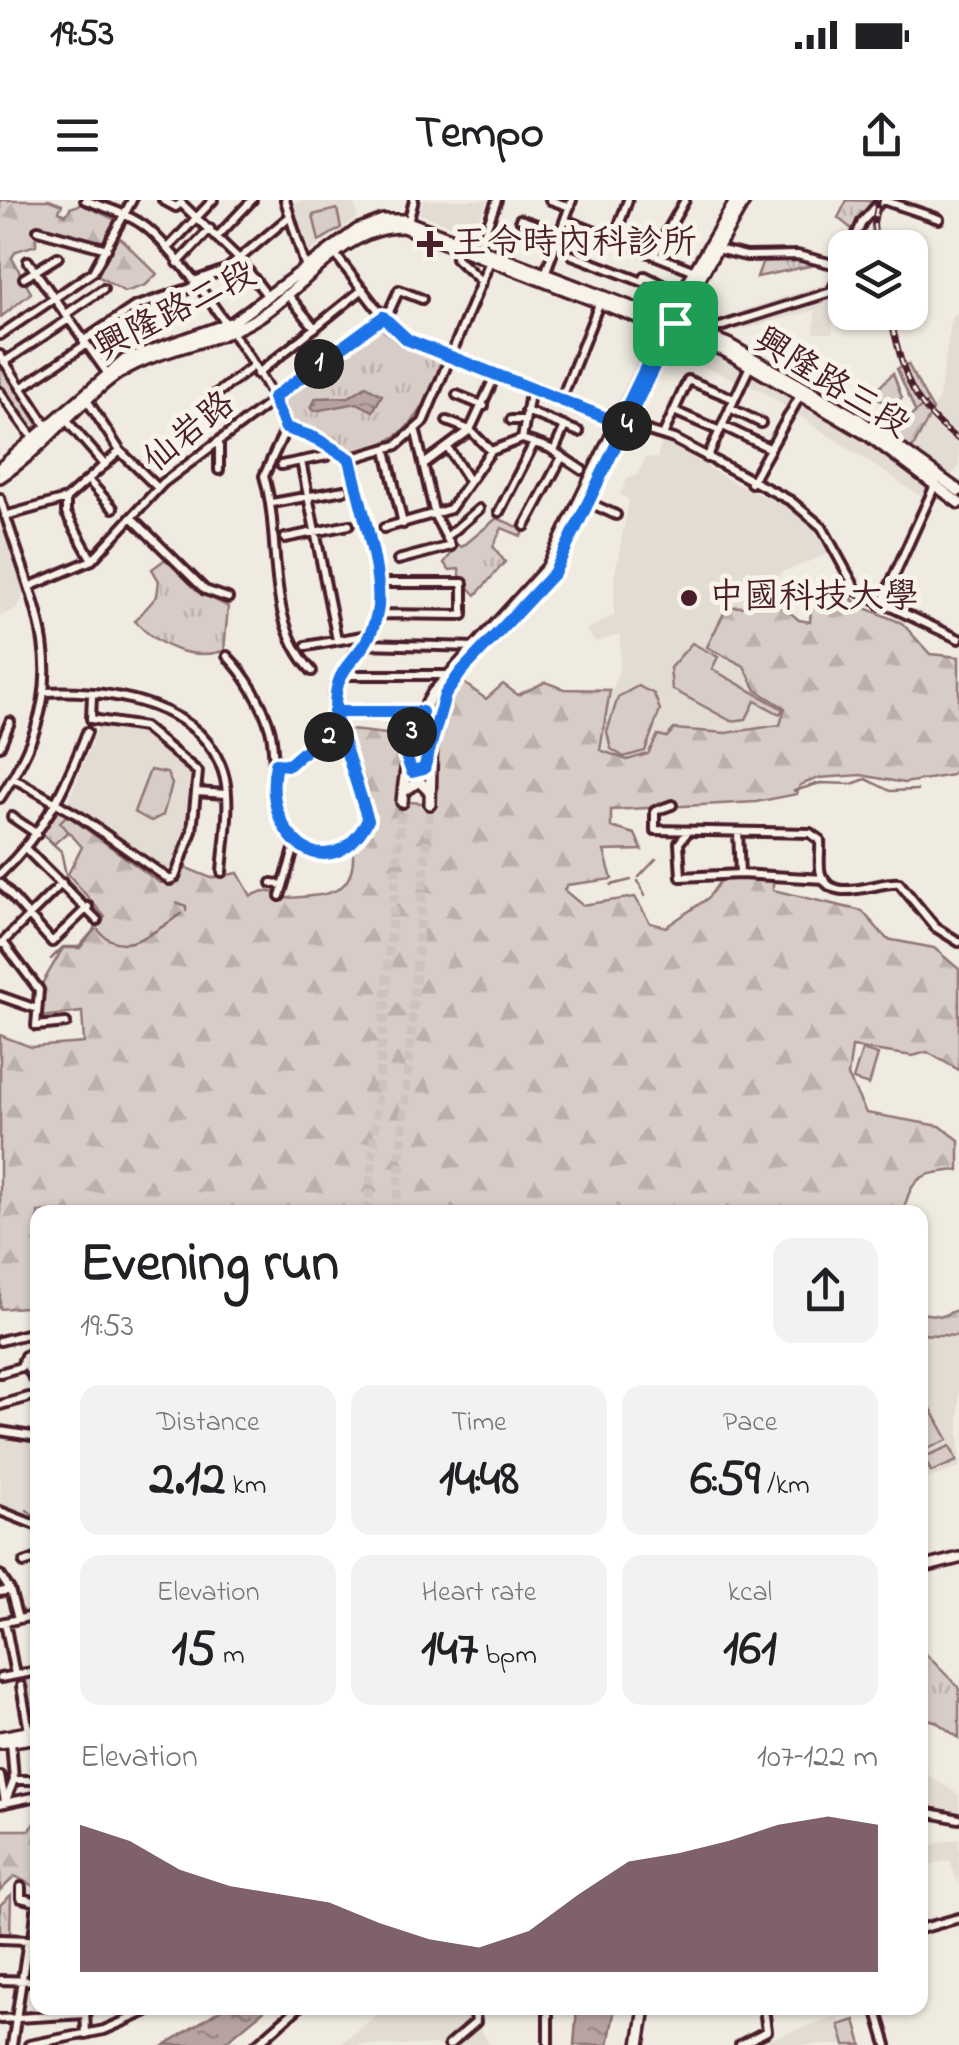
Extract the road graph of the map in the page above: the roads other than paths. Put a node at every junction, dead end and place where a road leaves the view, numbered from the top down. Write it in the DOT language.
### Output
graph roads {
  1 [pos="85,200"];
  2 [pos="132,200"];
  3 [pos="163,200"];
  4 [pos="213,200"];
  5 [pos="252,200"];
  6 [pos="285,200"];
  7 [pos="414,200"];
  8 [pos="497,200"];
  9 [pos="550,200"];
  10 [pos="628,200"];
  11 [pos="685,200"];
  12 [pos="736,200"];
  13 [pos="745,200"];
  14 [pos="882,200"];
  15 [pos="571,204"];
  16 [pos="123,215"];
  17 [pos="196,217"];
  18 [pos="290,218"];
  19 [pos="520,218"];
  20 [pos="939,218"];
  21 [pos="565,220"];
  22 [pos="408,224"];
  23 [pos="210,229"];
  24 [pos="38,230"];
  25 [pos="857,230"];
  26 [pos="560,233"];
  27 [pos="218,236"];
  28 [pos="614,239"];
  29 [pos="458,246"];
  30 [pos="166,248"];
  31 [pos="107,249"];
  32 [pos="717,249"];
  33 [pos="478,250"];
  34 [pos="333,252"];
  35 [pos="572,255"];
  36 [pos="654,255"];
  37 [pos="492,256"];
  38 [pos="58,257"];
  39 [pos="239,259"];
  40 [pos="28,261"];
  41 [pos="828,262"];
  42 [pos="178,263"];
  43 [pos="306,270"];
  44 [pos="695,271"];
  45 [pos="35,273"];
  46 [pos="545,274"];
  47 [pos="24,278"];
  48 [pos="482,282"];
  49 [pos="194,284"];
  50 [pos="103,289"];
  51 [pos="363,289"];
  52 [pos="828,293"];
  53 [pos="682,294"];
  54 [pos="288,295"];
  55 [pos="55,298"];
  56 [pos="270,299"];
  57 [pos="422,299"];
  58 [pos="600,299"];
  59 [pos="67,317"];
  60 [pos="383,317"];
  61 [pos="736,324"];
  62 [pos="670,325"];
  63 [pos="314,328"];
  64 [pos="228,329"];
  65 [pos="702,333"];
  66 [pos="0,335"];
  67 [pos="84,343"];
  68 [pos="726,347"];
  69 [pos="451,357"];
  70 [pos="2,359"];
  71 [pos="750,366"];
  72 [pos="255,370"];
  73 [pos="496,374"];
  74 [pos="109,376"];
  75 [pos="21,388"];
  76 [pos="531,388"];
  77 [pos="803,391"];
  78 [pos="0,392"];
  79 [pos="457,395"];
  80 [pos="273,398"];
  81 [pos="734,399"];
  82 [pos="87,400"];
  83 [pos="561,400"];
  84 [pos="202,404"];
  85 [pos="484,406"];
  86 [pos="730,408"];
  87 [pos="526,410"];
  88 [pos="674,411"];
  89 [pos="66,420"];
  90 [pos="511,420"];
  91 [pos="525,420"];
  92 [pos="447,421"];
  93 [pos="761,423"];
  94 [pos="623,424"];
  95 [pos="565,426"];
  96 [pos="47,427"];
  97 [pos="286,428"];
  98 [pos="722,428"];
  99 [pos="470,430"];
  100 [pos="416,431"];
  101 [pos="579,432"];
  102 [pos="663,435"];
  103 [pos="219,439"];
  104 [pos="522,439"];
  105 [pos="34,440"];
  106 [pos="534,443"];
  107 [pos="448,448"];
  108 [pos="769,448"];
  109 [pos="386,450"];
  110 [pos="492,451"];
  111 [pos="554,451"];
  112 [pos="120,452"];
  113 [pos="326,456"];
  114 [pos="562,456"];
  115 [pos="707,458"];
  116 [pos="350,459"];
  117 [pos="301,462"];
  118 [pos="424,464"];
  119 [pos="105,466"];
  120 [pos="281,466"];
  121 [pos="0,468"];
  122 [pos="219,470"];
  123 [pos="582,470"];
  124 [pos="0,477"];
  125 [pos="88,480"];
  126 [pos="469,481"];
  127 [pos="751,482"];
  128 [pos="938,482"];
  129 [pos="158,488"];
  130 [pos="344,490"];
  131 [pos="959,491"];
  132 [pos="308,497"];
  133 [pos="0,498"];
  134 [pos="66,499"];
  135 [pos="272,503"];
  136 [pos="590,503"];
  137 [pos="959,504"];
  138 [pos="114,508"];
  139 [pos="479,509"];
  140 [pos="498,512"];
  141 [pos="6,516"];
  142 [pos="435,516"];
  143 [pos="616,516"];
  144 [pos="132,518"];
  145 [pos="403,524"];
  146 [pos="349,525"];
  147 [pos="525,526"];
  148 [pos="384,528"];
  149 [pos="316,532"];
  150 [pos="449,534"];
  151 [pos="285,538"];
  152 [pos="92,560"];
  153 [pos="398,560"];
  154 [pos="377,582"];
  155 [pos="31,586"];
  156 [pos="228,598"];
  157 [pos="881,604"];
  158 [pos="377,614"];
  159 [pos="368,635"];
  160 [pos="959,639"];
  161 [pos="336,640"];
  162 [pos="364,644"];
  163 [pos="306,646"];
  164 [pos="476,647"];
  165 [pos="227,656"];
  166 [pos="312,670"];
  167 [pos="348,675"];
  168 [pos="449,675"];
  169 [pos="45,692"];
  170 [pos="92,695"];
  171 [pos="334,712"];
  172 [pos="422,712"];
  173 [pos="10,722"];
  174 [pos="88,732"];
  175 [pos="337,733"];
  176 [pos="432,738"];
  177 [pos="0,746"];
  178 [pos="406,756"];
  179 [pos="276,764"];
  180 [pos="13,778"];
  181 [pos="196,792"];
  182 [pos="226,794"];
  183 [pos="0,798"];
  184 [pos="672,805"];
  185 [pos="56,807"];
  186 [pos="12,817"];
  187 [pos="738,832"];
  188 [pos="37,834"];
  189 [pos="688,834"];
  190 [pos="296,844"];
  191 [pos="26,849"];
  192 [pos="222,872"];
  193 [pos="0,874"];
  194 [pos="740,874"];
  195 [pos="824,879"];
  196 [pos="272,883"];
  197 [pos="0,884"];
  198 [pos="62,884"];
  199 [pos="282,885"];
  200 [pos="280,896"];
  201 [pos="88,907"];
  202 [pos="31,918"];
  203 [pos="97,920"];
  204 [pos="959,942"];
  205 [pos="1,944"];
  206 [pos="0,996"];
  207 [pos="37,1008"];
  208 [pos="66,1023"];
  209 [pos="30,1333"];
  210 [pos="0,1340"];
  211 [pos="30,1356"];
  212 [pos="24,1360"];
  213 [pos="30,1371"];
  214 [pos="0,1373"];
  215 [pos="29,1397"];
  216 [pos="0,1405"];
  217 [pos="0,1431"];
  218 [pos="30,1436"];
  219 [pos="0,1511"];
  220 [pos="30,1523"];
  221 [pos="30,1561"];
  222 [pos="959,1562"];
  223 [pos="24,1563"];
  224 [pos="928,1569"];
  225 [pos="0,1574"];
  226 [pos="10,1590"];
  227 [pos="0,1592"];
  228 [pos="30,1617"];
  229 [pos="18,1619"];
  230 [pos="2,1622"];
  231 [pos="30,1672"];
  232 [pos="15,1675"];
  233 [pos="0,1678"];
  234 [pos="21,1686"];
  235 [pos="30,1716"];
  236 [pos="30,1734"];
  237 [pos="4,1741"];
  238 [pos="0,1776"];
  239 [pos="14,1780"];
  240 [pos="30,1780"];
  241 [pos="30,1798"];
  242 [pos="2,1803"];
  243 [pos="928,1813"];
  244 [pos="959,1819"];
  245 [pos="20,1887"];
  246 [pos="30,1900"];
  247 [pos="959,1918"];
  248 [pos="928,1927"];
  249 [pos="0,1939"];
  250 [pos="30,1940"];
  251 [pos="30,1953"];
  252 [pos="0,1980"];
  253 [pos="24,1980"];
  254 [pos="30,1980"];
  255 [pos="46,2015"];
  256 [pos="85,2015"];
  257 [pos="130,2015"];
  258 [pos="290,2015"];
  259 [pos="475,2015"];
  260 [pos="548,2015"];
  261 [pos="644,2015"];
  262 [pos="765,2015"];
  263 [pos="878,2015"];
  264 [pos="16,2018"];
  265 [pos="0,2019"];
  266 [pos="86,2035"];
  267 [pos="12,2045"];
  268 [pos="28,2045"];
  269 [pos="256,2045"];
  270 [pos="449,2045"];
  271 [pos="548,2045"];
  272 [pos="639,2045"];
  273 [pos="740,2045"];
  274 [pos="887,2045"];
  1 -- 16 [label="street"];
  2 -- 16 [label="street"];
  3 -- 17 [label="street"];
  4 -- 17 [label="street"];
  5 -- 27 [label="street"];
  6 -- 18 [label="street"];
  7 -- 22 [label="street"];
  8 -- 33 [label="street"];
  9 -- 15 [label="street"];
  10 -- 28 [label="street"];
  11 -- 36 [label="street"];
  12 -- 44 [label="main road"];
  13 -- 32 [label="main road"];
  14 -- 20 [label="street"];
  14 -- 25 [label="street"];
  15 -- 21 [label="street"];
  16 -- 30 [label="street"];
  16 -- 31 [label="street"];
  17 -- 23 [label="street"];
  17 -- 30 [label="street"];
  18 -- 39 [label="street"];
  18 -- 43 [label="street"];
  19 -- 26 [label="street"];
  21 -- 26 [label="street"];
  21 -- 28 [label="street"];
  22 -- 29 [label="main road"];
  22 -- 33 [label="main road"];
  22 -- 34 [label="main road, 興隆路二段"];
  23 -- 27 [label="street"];
  23 -- 42 [label="street"];
  24 -- 31 [label="street"];
  26 -- 46 [label="street"];
  27 -- 39 [label="street"];
  28 -- 36 [label="street"];
  29 -- 33 [label="main road"];
  29 -- 48 [label="street"];
  30 -- 42 [label="street"];
  31 -- 55 [label="street"];
  32 -- 41 [label="street"];
  32 -- 62 [label="main road"];
  33 -- 37 [label="main road"];
  34 -- 43 [label="main road, 興隆路二段"];
  34 -- 51 [label="street"];
  34 -- 54 [label="main road, 興隆路二段"];
  35 -- 53 [label="street"];
  36 -- 44 [label="street"];
  37 -- 46 [label="main road"];
  37 -- 48 [label="street"];
  37 -- 58 [label="main road"];
  38 -- 45 [label="street"];
  39 -- 49 [label="street"];
  39 -- 56 [label="street"];
  40 -- 45 [label="street"];
  42 -- 49 [label="street"];
  43 -- 56 [label="main road, 興隆路二段"];
  44 -- 53 [label="main road"];
  45 -- 47 [label="street"];
  45 -- 55 [label="street"];
  46 -- 58 [label="main road"];
  48 -- 69 [label="street"];
  49 -- 64 [label="street"];
  49 -- 67 [label="street"];
  50 -- 59 [label="street"];
  51 -- 60 [label="street"];
  51 -- 63 [label="street"];
  52 -- 61 [label="street"];
  53 -- 62 [label="main road"];
  54 -- 63 [label="street"];
  54 -- 64 [label="main road, 興隆路二段"];
  55 -- 59 [label="street"];
  55 -- 66 [label="street"];
  56 -- 64 [label="main road, 興隆路二段"];
  57 -- 60 [label="street, 仙岩路"];
  58 -- 62 [label="main road"];
  58 -- 83 [label="street"];
  59 -- 67 [label="street"];
  59 -- 70 [label="street"];
  60 -- 69 [label="street"];
  60 -- 80 [label="street, 仙岩路"];
  61 -- 65 [label="street"];
  61 -- 68 [label="street"];
  62 -- 65 [label="main road, 興隆路三段"];
  62 -- 68 [label="main road, 興隆路三段"];
  62 -- 94 [label="main road"];
  63 -- 72 [label="street"];
  64 -- 72 [label="street"];
  64 -- 74 [label="main road, 興隆路二段"];
  65 -- 68 [label="main road, 興隆路三段"];
  67 -- 74 [label="street"];
  67 -- 75 [label="street"];
  68 -- 71 [label="main road, 興隆路三段"];
  68 -- 77 [label="main road, 興隆路三段"];
  69 -- 73 [label="street"];
  69 -- 100 [label="street"];
  70 -- 75 [label="street"];
  71 -- 77 [label="main road, 興隆路三段"];
  71 -- 81 [label="street"];
  72 -- 80 [label="street"];
  72 -- 84 [label="street"];
  73 -- 76 [label="street"];
  73 -- 85 [label="street"];
  74 -- 82 [label="main road, 興隆路二段"];
  74 -- 96 [label="main road, 興隆路二段"];
  75 -- 96 [label="street"];
  76 -- 83 [label="street"];
  76 -- 87 [label="street"];
  77 -- 108 [label="street"];
  77 -- 128 [label="main road, 興隆路三段"];
  78 -- 105 [label="street"];
  79 -- 85 [label="street"];
  80 -- 97 [label="street"];
  80 -- 103 [label="street, 仙岩路"];
  81 -- 86 [label="street"];
  81 -- 88 [label="street"];
  82 -- 89 [label="main road, 興隆路二段"];
  82 -- 112 [label="street"];
  83 -- 94 [label="street"];
  85 -- 99 [label="street"];
  86 -- 93 [label="street"];
  86 -- 98 [label="street"];
  87 -- 91 [label="street"];
  87 -- 95 [label="street"];
  88 -- 98 [label="street"];
  88 -- 102 [label="street"];
  89 -- 119 [label="street"];
  89 -- 124 [label="main road, 興隆路二段"];
  90 -- 91 [label="street"];
  91 -- 104 [label="street"];
  92 -- 99 [label="street"];
  94 -- 102 [label="street"];
  94 -- 136 [label="main road"];
  94 -- 164 [label="main road"];
  95 -- 101 [label="street"];
  95 -- 111 [label="street"];
  96 -- 105 [label="main road, 興隆路二段"];
  97 -- 116 [label="street"];
  97 -- 135 [label="street"];
  98 -- 108 [label="street"];
  98 -- 115 [label="street"];
  99 -- 107 [label="street"];
  99 -- 110 [label="street"];
  100 -- 109 [label="street"];
  100 -- 118 [label="street"];
  102 -- 115 [label="street"];
  103 -- 122 [label="street"];
  103 -- 129 [label="street, 仙岩路"];
  104 -- 106 [label="street"];
  104 -- 110 [label="street"];
  105 -- 121 [label="main road, 興隆路二段"];
  106 -- 111 [label="street"];
  106 -- 140 [label="street"];
  107 -- 118 [label="street"];
  107 -- 126 [label="street"];
  108 -- 127 [label="street"];
  109 -- 116 [label="street"];
  109 -- 145 [label="street"];
  110 -- 126 [label="street"];
  111 -- 114 [label="street"];
  112 -- 119 [label="street"];
  112 -- 129 [label="street"];
  113 -- 117 [label="street"];
  114 -- 123 [label="street"];
  114 -- 147 [label="street"];
  115 -- 127 [label="street"];
  116 -- 154 [label="street"];
  117 -- 120 [label="street"];
  117 -- 132 [label="street"];
  118 -- 142 [label="street"];
  119 -- 125 [label="street"];
  125 -- 134 [label="street"];
  125 -- 138 [label="street"];
  126 -- 142 [label="street"];
  127 -- 157 [label="street"];
  128 -- 131 [label="main road, 興隆路三段"];
  128 -- 137 [label="main road, 興隆路三段"];
  128 -- 157 [label="street"];
  129 -- 144 [label="street, 仙岩路"];
  130 -- 132 [label="street"];
  132 -- 135 [label="street"];
  132 -- 149 [label="street"];
  133 -- 141 [label="street"];
  134 -- 141 [label="street"];
  134 -- 152 [label="street"];
  135 -- 166 [label="street"];
  136 -- 143 [label="street"];
  136 -- 176 [label="main road"];
  139 -- 150 [label="street"];
  141 -- 155 [label="street"];
  142 -- 145 [label="street"];
  142 -- 150 [label="street"];
  144 -- 152 [label="street, 仙岩路"];
  144 -- 156 [label="street"];
  145 -- 148 [label="street"];
  146 -- 149 [label="street"];
  149 -- 151 [label="street"];
  149 -- 161 [label="street"];
  150 -- 153 [label="street"];
  152 -- 155 [label="street, 仙岩路"];
  154 -- 158 [label="street"];
  154 -- 158 [label="street"];
  155 -- 169 [label="street"];
  157 -- 160 [label="street"];
  158 -- 159 [label="street"];
  159 -- 161 [label="street"];
  159 -- 162 [label="street"];
  161 -- 163 [label="street"];
  162 -- 164 [label="street"];
  162 -- 171 [label="street"];
  164 -- 168 [label="main road"];
  165 -- 179 [label="street"];
  167 -- 168 [label="street"];
  168 -- 172 [label="main road"];
  169 -- 170 [label="street"];
  169 -- 180 [label="street"];
  170 -- 181 [label="street"];
  170 -- 182 [label="street"];
  171 -- 172 [label="street"];
  171 -- 175 [label="street"];
  172 -- 178 [label="main road"];
  173 -- 177 [label="street"];
  174 -- 185 [label="street"];
  175 -- 179 [label="street"];
  175 -- 190 [label="street"];
  176 -- 178 [label="main road"];
  176 -- 178 [label="main road"];
  179 -- 190 [label="street"];
  180 -- 183 [label="street"];
  180 -- 185 [label="street"];
  181 -- 182 [label="street"];
  181 -- 185 [label="street"];
  182 -- 192 [label="street"];
  184 -- 189 [label="street"];
  185 -- 188 [label="street"];
  186 -- 188 [label="street"];
  187 -- 189 [label="street"];
  187 -- 194 [label="street"];
  187 -- 195 [label="street"];
  188 -- 191 [label="street"];
  189 -- 194 [label="street"];
  190 -- 199 [label="street"];
  191 -- 193 [label="street"];
  191 -- 198 [label="street"];
  194 -- 195 [label="street"];
  195 -- 204 [label="street"];
  196 -- 199 [label="street"];
  197 -- 202 [label="street"];
  198 -- 201 [label="street"];
  198 -- 202 [label="street"];
  199 -- 200 [label="street"];
  201 -- 202 [label="street"];
  201 -- 203 [label="street"];
  202 -- 205 [label="street"];
  205 -- 207 [label="street"];
  206 -- 207 [label="street"];
  207 -- 208 [label="street"];
  209 -- 210 [label="street"];
  211 -- 212 [label="street"];
  212 -- 213 [label="street"];
  212 -- 214 [label="street"];
  215 -- 216 [label="street"];
  217 -- 218 [label="street"];
  219 -- 220 [label="street"];
  221 -- 223 [label="street"];
  222 -- 224 [label="main road"];
  225 -- 226 [label="street"];
  226 -- 227 [label="street"];
  226 -- 229 [label="street"];
  228 -- 229 [label="street"];
  229 -- 230 [label="street"];
  230 -- 232 [label="street"];
  231 -- 232 [label="street"];
  232 -- 233 [label="street"];
  234 -- 235 [label="street"];
  236 -- 237 [label="main road"];
  237 -- 239 [label="street"];
  238 -- 242 [label="street"];
  239 -- 240 [label="street"];
  239 -- 242 [label="street"];
  241 -- 242 [label="street"];
  243 -- 244 [label="street"];
  245 -- 246 [label="street"];
  247 -- 248 [label="street"];
  249 -- 250 [label="street"];
  251 -- 253 [label="street"];
  252 -- 253 [label="street"];
  253 -- 254 [label="street"];
  253 -- 264 [label="street"];
  255 -- 264 [label="street"];
  256 -- 266 [label="street"];
  257 -- 266 [label="street"];
  258 -- 269 [label="street"];
  259 -- 270 [label="street"];
  260 -- 271 [label="street"];
  261 -- 272 [label="main road"];
  262 -- 273 [label="street"];
  263 -- 274 [label="street"];
  264 -- 265 [label="street"];
  264 -- 267 [label="street"];
  266 -- 268 [label="street"];
}
